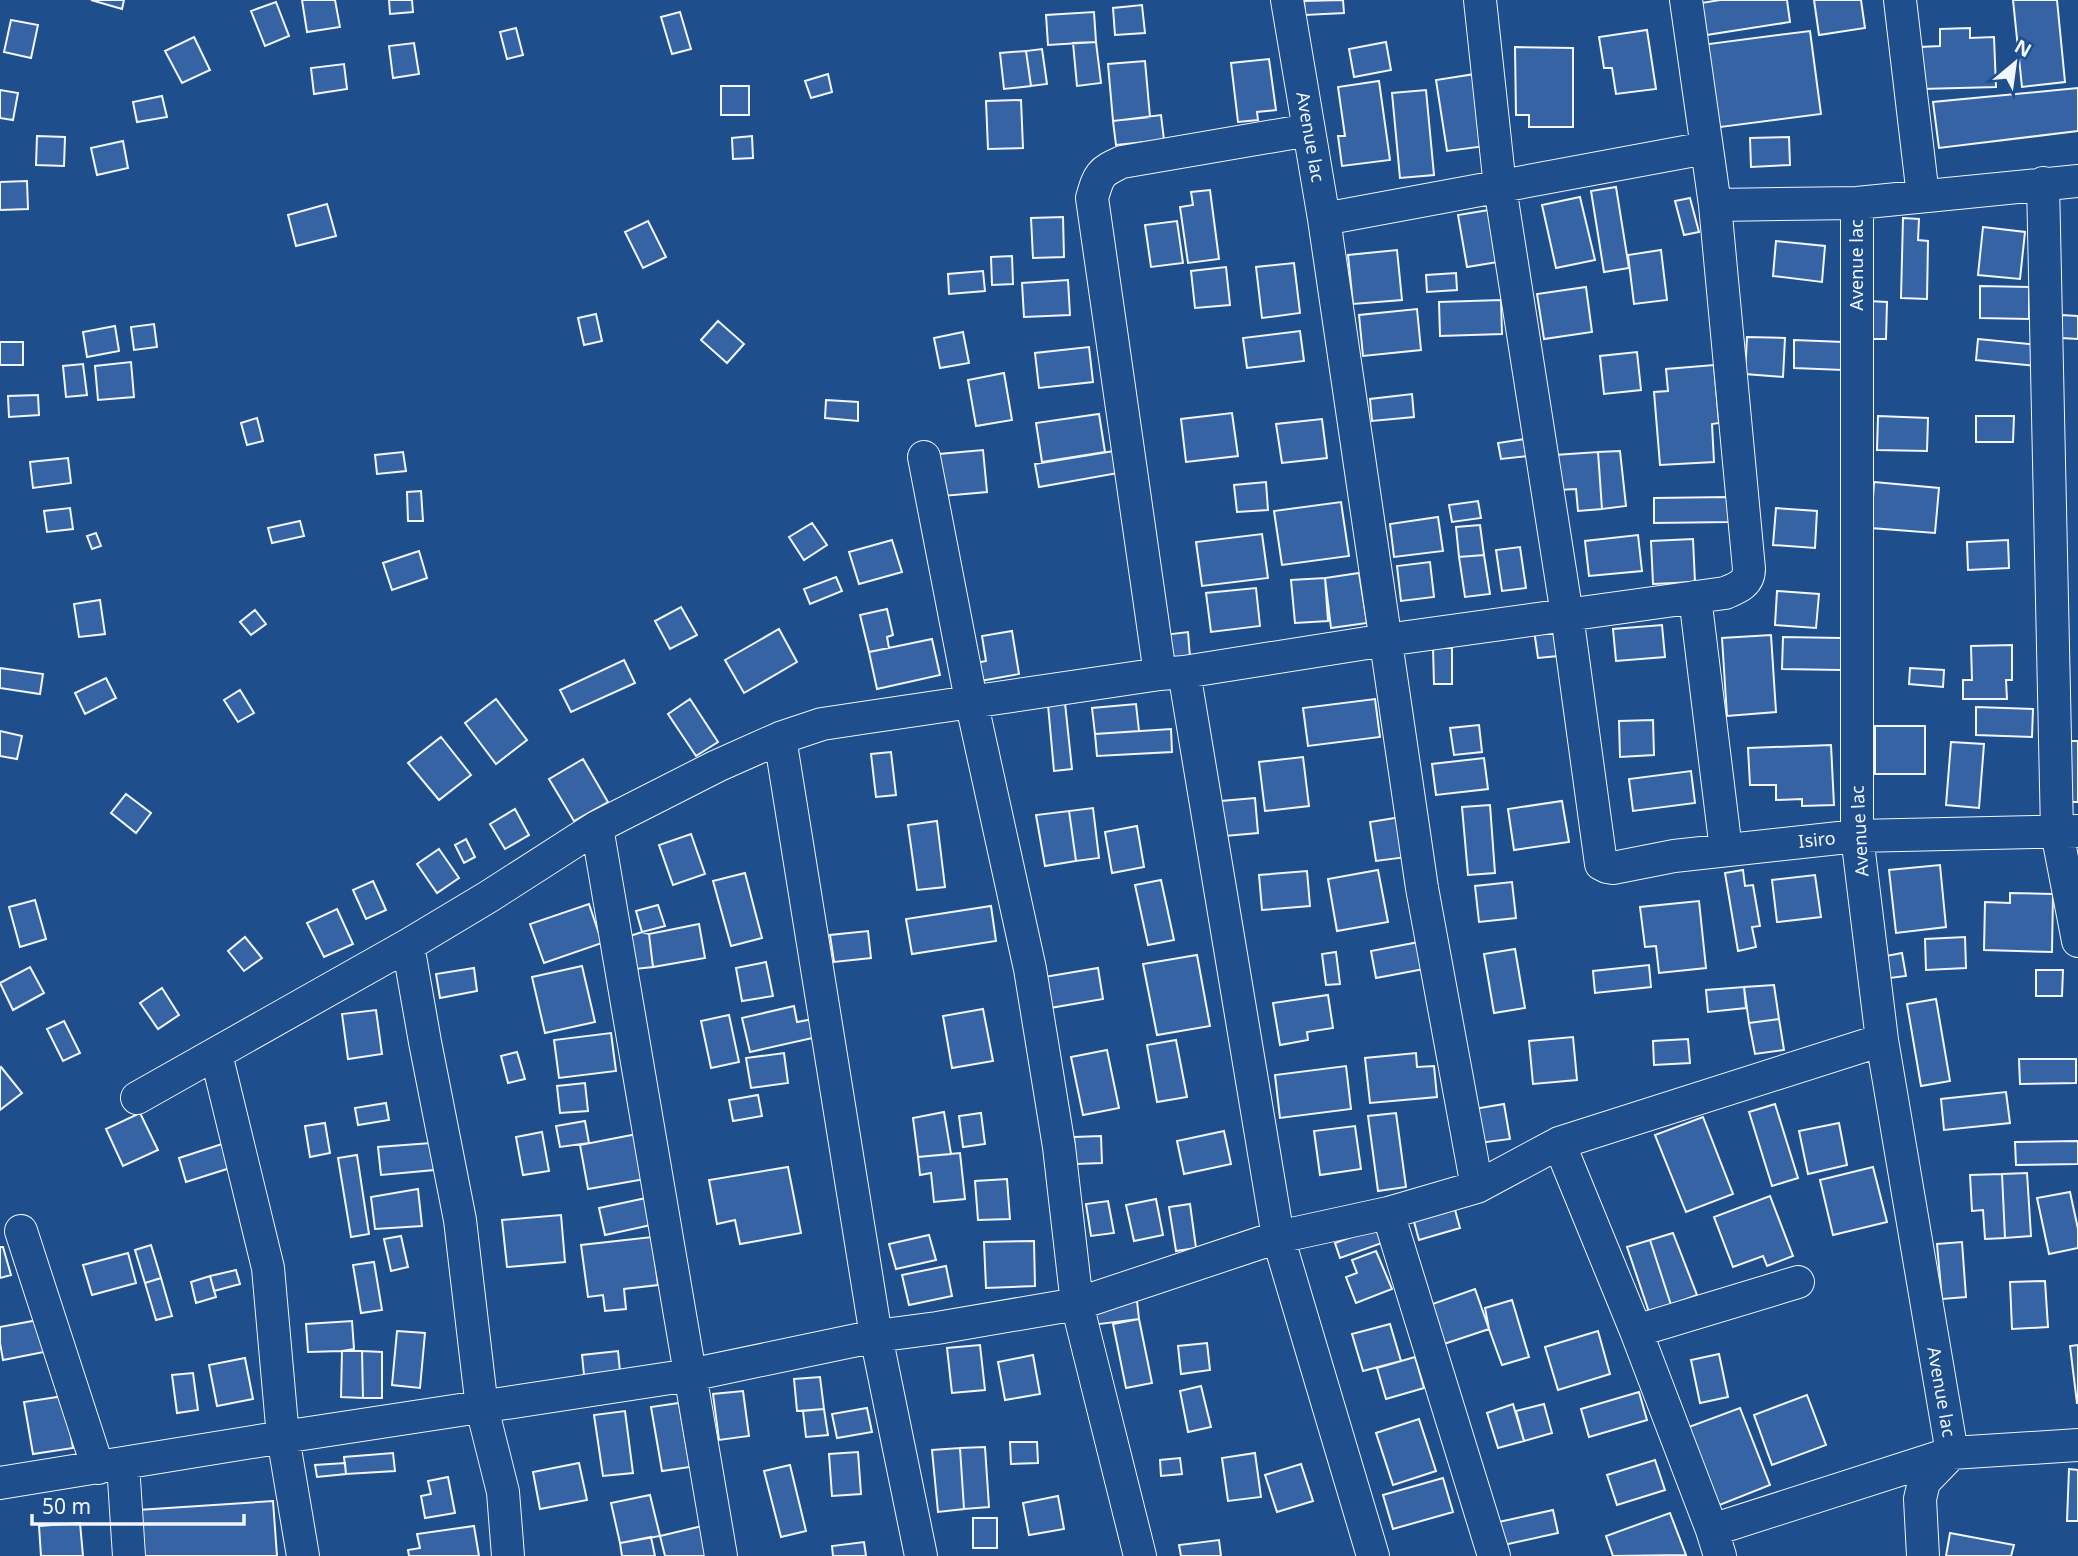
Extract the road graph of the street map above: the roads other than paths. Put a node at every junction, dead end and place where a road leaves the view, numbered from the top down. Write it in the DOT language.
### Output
graph roads {
  1 [pos="1287,0"];
  2 [pos="1480,0"];
  3 [pos="1686,0"];
  4 [pos="1900,0"];
  5 [pos="1309,130"];
  6 [pos="1706,148"];
  7 [pos="2078,181"];
  8 [pos="2043,183"];
  9 [pos="1500,187"];
  10 [pos="1923,196"];
  11 [pos="1857,203"];
  12 [pos="1715,205"];
  13 [pos="1324,219"];
  14 [pos="924,457"];
  15 [pos="1696,597"];
  16 [pos="1567,615"];
  17 [pos="1386,640"];
  18 [pos="1172,673"];
  19 [pos="971,700"];
  20 [pos="780,738"];
  21 [pos="597,827"];
  22 [pos="2067,832"];
  23 [pos="1857,836"];
  24 [pos="1726,850"];
  25 [pos="2078,941"];
  26 [pos="408,945"];
  27 [pos="1882,1040"];
  28 [pos="216,1054"];
  29 [pos="137,1098"];
  30 [pos="1559,1143"];
  31 [pos="1477,1187"];
  32 [pos="1388,1213"];
  33 [pos="21,1231"];
  34 [pos="1278,1237"];
  35 [pos="1798,1282"];
  36 [pos="1077,1304"];
  37 [pos="1636,1331"];
  38 [pos="876,1336"];
  39 [pos="690,1375"];
  40 [pos="482,1408"];
  41 [pos="284,1437"];
  42 [pos="2078,1446"];
  43 [pos="1952,1453"];
  44 [pos="111,1466"];
  45 [pos="0,1483"];
  46 [pos="1716,1543"];
  47 [pos="129,1556"];
  48 [pos="303,1556"];
  49 [pos="508,1556"];
  50 [pos="721,1556"];
  51 [pos="921,1556"];
  52 [pos="1140,1556"];
  53 [pos="1373,1556"];
  54 [pos="1494,1556"];
  55 [pos="1923,1556"];
  1 -- 5 [label="street, Avenue lac"];
  2 -- 9 [label="street"];
  3 -- 6 [label="street"];
  4 -- 10 [label="street"];
  5 -- 13 [label="street, Avenue lac"];
  5 -- 18 [label="street"];
  6 -- 9 [label="street"];
  6 -- 12 [label="street"];
  7 -- 8 [label="street"];
  8 -- 10 [label="street"];
  8 -- 22 [label="street"];
  9 -- 13 [label="street"];
  9 -- 16 [label="street"];
  10 -- 11 [label="street"];
  11 -- 12 [label="street"];
  11 -- 23 [label="street, Avenue lac"];
  12 -- 15 [label="street"];
  13 -- 17 [label="street, Avenue lac"];
  14 -- 19 [label="street"];
  15 -- 16 [label="street"];
  15 -- 24 [label="street"];
  16 -- 17 [label="street"];
  16 -- 24 [label="street, Isiro"];
  17 -- 18 [label="street"];
  17 -- 31 [label="street, Avenue lac"];
  18 -- 19 [label="street"];
  18 -- 34 [label="street"];
  19 -- 20 [label="street"];
  19 -- 36 [label="street"];
  20 -- 21 [label="street"];
  20 -- 38 [label="street"];
  21 -- 26 [label="street"];
  21 -- 39 [label="street"];
  22 -- 23 [label="street, Isiro"];
  22 -- 25 [label="street"];
  23 -- 24 [label="street, Isiro"];
  23 -- 27 [label="street, Avenue lac"];
  26 -- 28 [label="street"];
  26 -- 40 [label="street"];
  27 -- 30 [label="street"];
  27 -- 43 [label="street, Avenue lac"];
  28 -- 29 [label="street"];
  28 -- 41 [label="street"];
  30 -- 31 [label="street"];
  30 -- 37 [label="street"];
  31 -- 32 [label="street"];
  32 -- 34 [label="street"];
  32 -- 54 [label="street"];
  33 -- 44 [label="street"];
  34 -- 36 [label="street"];
  34 -- 53 [label="street"];
  35 -- 37 [label="street"];
  36 -- 38 [label="street"];
  36 -- 52 [label="street"];
  37 -- 46 [label="street"];
  38 -- 39 [label="street"];
  38 -- 51 [label="street"];
  39 -- 40 [label="street"];
  39 -- 50 [label="street"];
  40 -- 41 [label="street"];
  40 -- 49 [label="street"];
  41 -- 44 [label="street"];
  41 -- 48 [label="street"];
  42 -- 43 [label="street"];
  43 -- 46 [label="street"];
  43 -- 55 [label="street"];
  44 -- 45 [label="street"];
  44 -- 47 [label="street"];
}
